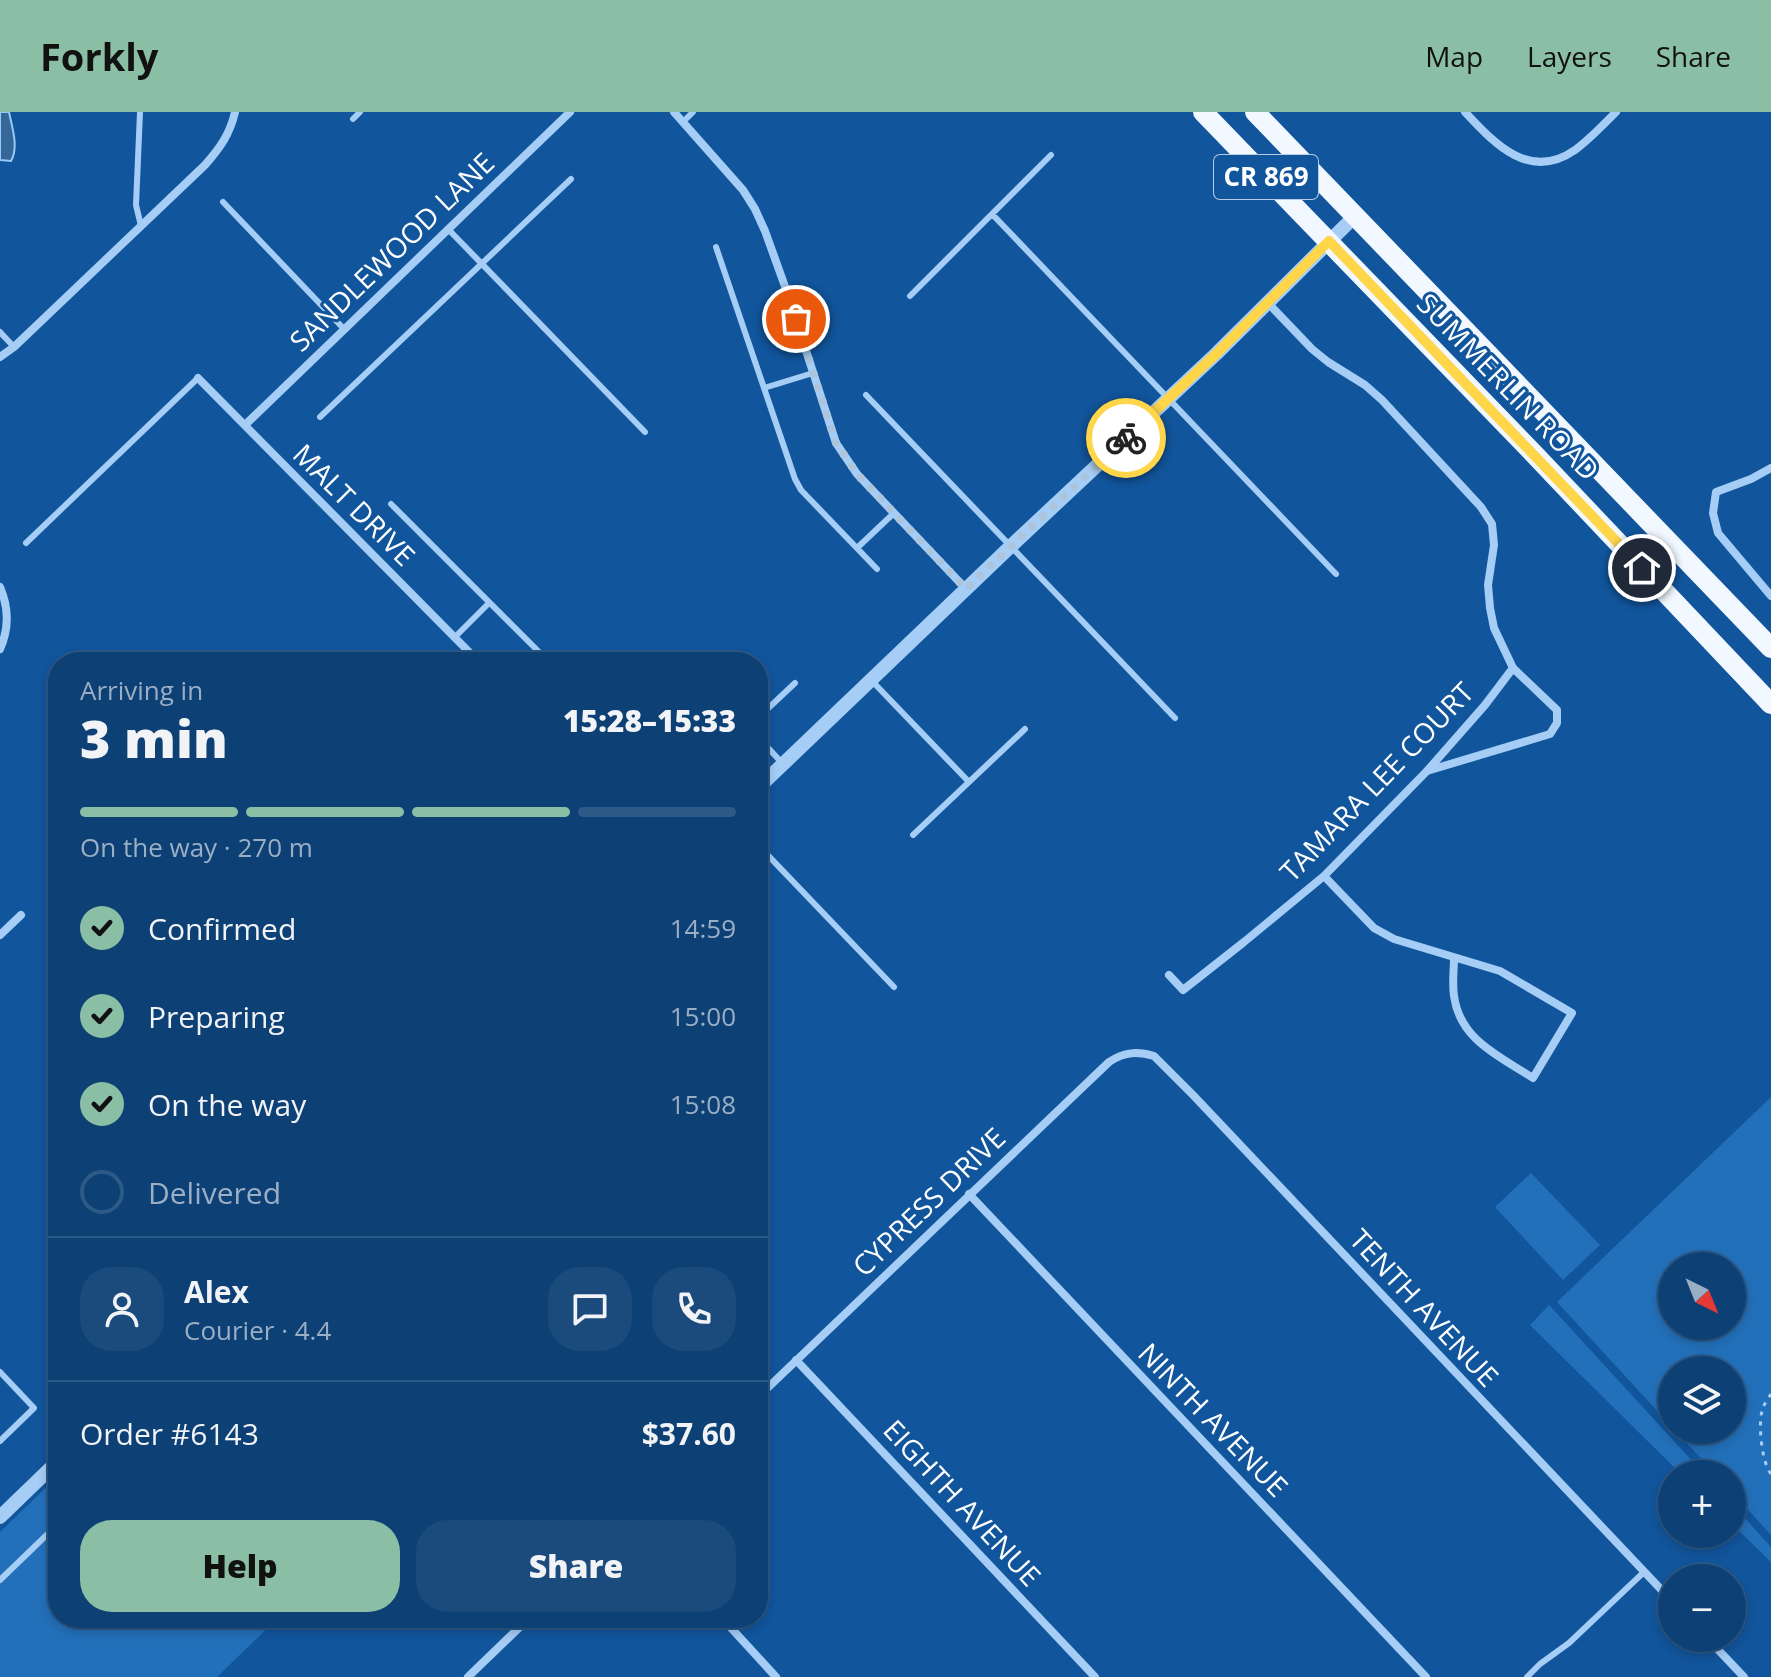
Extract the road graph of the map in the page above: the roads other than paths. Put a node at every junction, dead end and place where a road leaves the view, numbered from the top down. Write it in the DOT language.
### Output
graph roads {
  1 [pos="140,112"];
  2 [pos="235,112"];
  3 [pos="360,112"];
  4 [pos="570,112"];
  5 [pos="674,112"];
  6 [pos="693,112"];
  7 [pos="1203,112"];
  8 [pos="1255,112"];
  9 [pos="1465,112"];
  10 [pos="1616,112"];
  11 [pos="353,119"];
  12 [pos="683,122"];
  13 [pos="1051,155"];
  14 [pos="571,179"];
  15 [pos="223,202"];
  16 [pos="992,214"];
  17 [pos="1356,215"];
  18 [pos="141,226"];
  19 [pos="448,229"];
  20 [pos="1329,241"];
  21 [pos="716,247"];
  22 [pos="482,264"];
  23 [pos="910,296"];
  24 [pos="1268,303"];
  25 [pos="344,329"];
  26 [pos="0,332"];
  27 [pos="14,347"];
  28 [pos="0,357"];
  29 [pos="813,373"];
  30 [pos="198,378"];
  31 [pos="764,388"];
  32 [pos="866,395"];
  33 [pos="1168,398"];
  34 [pos="320,417"];
  35 [pos="245,425"];
  36 [pos="645,432"];
  37 [pos="1771,468"];
  38 [pos="391,504"];
  39 [pos="894,513"];
  40 [pos="26,543"];
  41 [pos="1011,546"];
  42 [pos="857,548"];
  43 [pos="877,569"];
  44 [pos="1336,574"];
  45 [pos="0,587"];
  46 [pos="966,589"];
  47 [pos="1771,596"];
  48 [pos="489,603"];
  49 [pos="454,638"];
  50 [pos="1771,648"];
  51 [pos="0,649"];
  52 [pos="469,652"];
  53 [pos="539,652"];
  54 [pos="1513,668"];
  55 [pos="871,680"];
  56 [pos="795,683"];
  57 [pos="1771,704"];
  58 [pos="768,709"];
  59 [pos="1175,718"];
  60 [pos="1025,729"];
  61 [pos="768,748"];
  62 [pos="783,764"];
  63 [pos="1427,771"];
  64 [pos="768,778"];
  65 [pos="969,782"];
  66 [pos="913,835"];
  67 [pos="768,855"];
  68 [pos="1324,876"];
  69 [pos="21,915"];
  70 [pos="0,935"];
  71 [pos="1454,958"];
  72 [pos="1169,975"];
  73 [pos="894,987"];
  74 [pos="1139,1053"];
  75 [pos="969,1194"];
  76 [pos="796,1360"];
  77 [pos="0,1372"];
  78 [pos="768,1387"];
  79 [pos="0,1441"];
  80 [pos="48,1471"];
  81 [pos="0,1517"];
  82 [pos="48,1534"];
  83 [pos="1644,1572"];
  84 [pos="0,1580"];
  85 [pos="1658,1586"];
  86 [pos="519,1628"];
  87 [pos="731,1628"];
  88 [pos="1720,1652"];
  89 [pos="468,1677"];
  90 [pos="776,1677"];
  91 [pos="1095,1677"];
  92 [pos="1426,1677"];
  93 [pos="1527,1677"];
  94 [pos="1744,1677"];
  1 -- 18 [label="lane"];
  2 -- 18 [label="street"];
  3 -- 11 [label="lane"];
  4 -- 19 [label="street, SANDLEWOOD LANE"];
  5 -- 12 [label="street"];
  6 -- 12 [label="lane"];
  7 -- 20 [label="main road, SUMMERLIN ROAD / CR 869"];
  8 -- 17 [label="main road, SUMMERLIN ROAD / CR 869"];
  9 -- 10 [label="street"];
  12 -- 29 [label="street"];
  13 -- 16 [label="lane"];
  14 -- 22 [label="lane"];
  15 -- 25 [label="lane"];
  16 -- 23 [label="lane"];
  16 -- 33 [label="lane"];
  17 -- 20 [label="street"];
  17 -- 50 [label="main road, SUMMERLIN ROAD / CR 869"];
  18 -- 27 [label="street"];
  19 -- 22 [label="lane"];
  19 -- 25 [label="street, SANDLEWOOD LANE"];
  20 -- 24 [label="street"];
  20 -- 57 [label="main road, SUMMERLIN ROAD / CR 869"];
  21 -- 31 [label="lane"];
  22 -- 34 [label="lane"];
  22 -- 36 [label="lane"];
  24 -- 33 [label="street"];
  24 -- 54 [label="street"];
  25 -- 35 [label="street, SANDLEWOOD LANE"];
  26 -- 27 [label="lane"];
  27 -- 28 [label="street"];
  29 -- 31 [label="lane"];
  29 -- 39 [label="street"];
  30 -- 35 [label="street, MALT DRIVE"];
  30 -- 40 [label="lane"];
  31 -- 42 [label="lane"];
  32 -- 41 [label="lane"];
  33 -- 41 [label="street"];
  33 -- 44 [label="lane"];
  35 -- 49 [label="street, MALT DRIVE"];
  37 -- 47 [label="street"];
  38 -- 48 [label="lane"];
  39 -- 42 [label="lane"];
  39 -- 46 [label="street"];
  41 -- 46 [label="street"];
  41 -- 59 [label="lane"];
  42 -- 43 [label="lane"];
  45 -- 51 [label="street"];
  46 -- 55 [label="street"];
  48 -- 49 [label="lane"];
  48 -- 53 [label="lane"];
  49 -- 52 [label="street, MALT DRIVE"];
  54 -- 63 [label="street, TAMARA LEE COURT"];
  54 -- 63 [label="street"];
  55 -- 62 [label="street"];
  55 -- 65 [label="lane"];
  56 -- 58 [label="lane"];
  60 -- 65 [label="lane"];
  61 -- 62 [label="lane"];
  62 -- 64 [label="street"];
  63 -- 68 [label="street, TAMARA LEE COURT"];
  65 -- 66 [label="lane"];
  67 -- 73 [label="lane"];
  68 -- 71 [label="street"];
  68 -- 72 [label="street, TAMARA LEE COURT"];
  69 -- 70 [label="street"];
  71 -- 71 [label="street"];
  74 -- 75 [label="street, CYPRESS DRIVE"];
  74 -- 83 [label="street, TENTH AVENUE"];
  75 -- 76 [label="street, CYPRESS DRIVE"];
  75 -- 92 [label="street, NINTH AVENUE"];
  76 -- 78 [label="street, CYPRESS DRIVE"];
  76 -- 91 [label="street, EIGHTH AVENUE"];
  77 -- 79 [label="lane"];
  80 -- 81 [label="street"];
  82 -- 84 [label="lane"];
  83 -- 85 [label="street, TENTH AVENUE"];
  83 -- 93 [label="lane"];
  86 -- 89 [label="street"];
  87 -- 90 [label="street"];
  88 -- 94 [label="street"];
}
